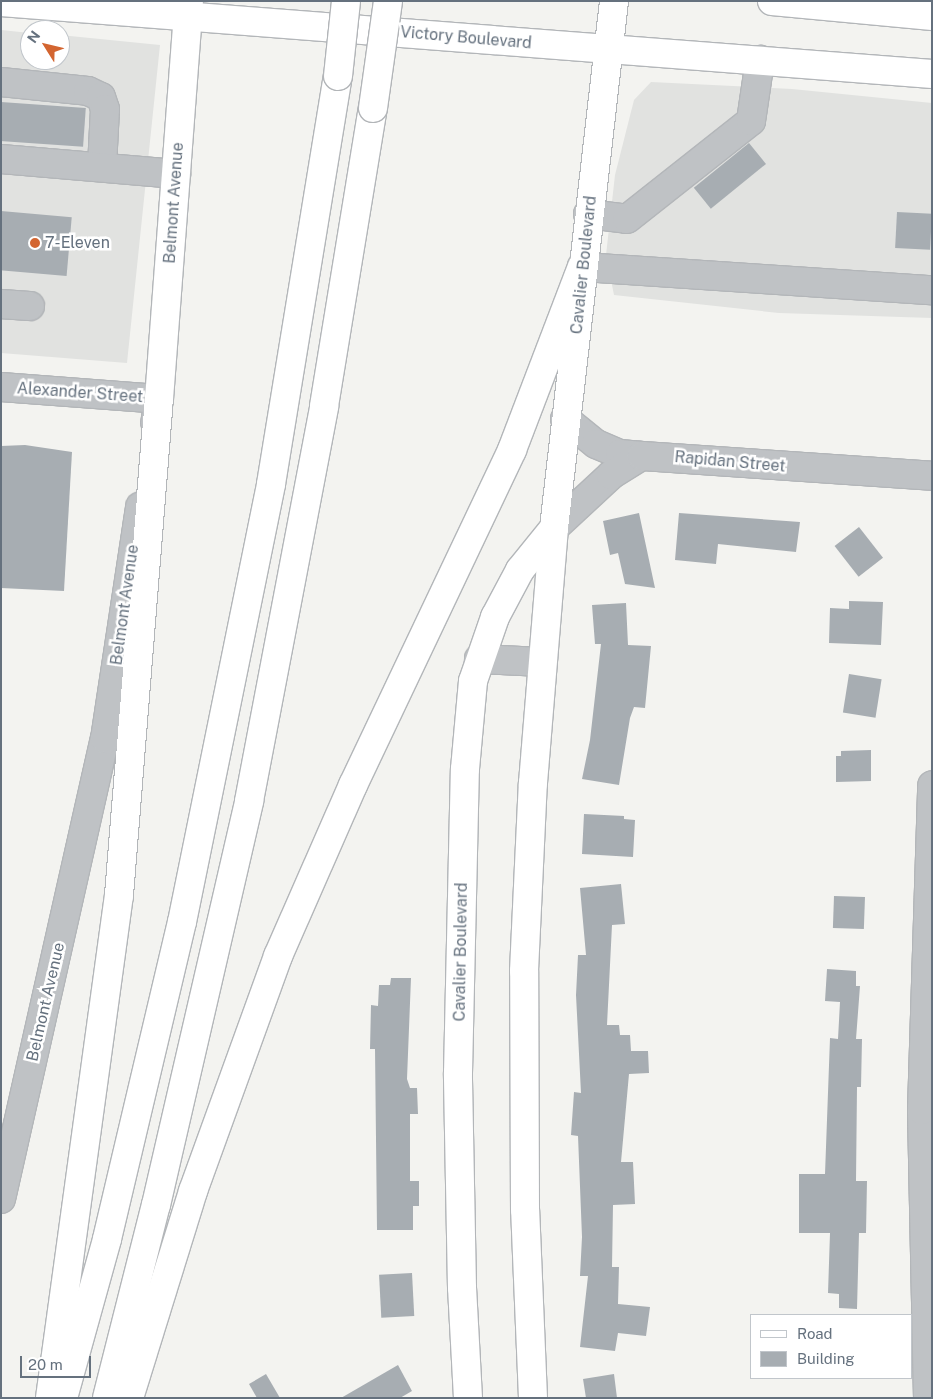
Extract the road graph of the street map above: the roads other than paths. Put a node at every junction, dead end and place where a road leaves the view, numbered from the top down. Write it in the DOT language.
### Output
graph roads {
  1 [pos="346,1"];
  2 [pos="388,1"];
  3 [pos="614,1"];
  4 [pos="772,1"];
  5 [pos="1,2"];
  6 [pos="188,8"];
  7 [pos="932,16"];
  8 [pos="607,50"];
  9 [pos="760,60"];
  10 [pos="932,74"];
  11 [pos="1,82"];
  12 [pos="1,159"];
  13 [pos="102,167"];
  14 [pos="176,174"];
  15 [pos="588,214"];
  16 [pos="582,267"];
  17 [pos="932,290"];
  18 [pos="1,304"];
  19 [pos="30,306"];
  20 [pos="1,387"];
  21 [pos="159,399"];
  22 [pos="565,419"];
  23 [pos="642,456"];
  24 [pos="932,476"];
  25 [pos="554,528"];
  26 [pos="479,659"];
  27 [pos="543,662"];
  28 [pos="932,785"];
  29 [pos="927,1110"];
  30 [pos="1,1199"];
  31 [pos="50,1398"];
  32 [pos="63,1398"];
  33 [pos="107,1398"];
  34 [pos="129,1398"];
  35 [pos="468,1398"];
  36 [pos="533,1398"];
  37 [pos="928,1398"];
  1 -- 32 [label="main road, bridge"];
  2 -- 33 [label="main road, bridge"];
  3 -- 8 [label="main road, Cavalier Boulevard"];
  4 -- 7 [label="main road"];
  5 -- 6 [label="main road, Victory Boulevard"];
  6 -- 8 [label="main road, Victory Boulevard"];
  6 -- 14 [label="main road, Belmont Avenue"];
  8 -- 9 [label="main road, Victory Boulevard"];
  8 -- 15 [label="main road, Cavalier Boulevard"];
  9 -- 10 [label="main road, Victory Boulevard"];
  9 -- 15 [label="street"];
  11 -- 13 [label="street"];
  12 -- 13 [label="street"];
  13 -- 14 [label="street"];
  14 -- 21 [label="main road, Belmont Avenue"];
  15 -- 16 [label="main road, Cavalier Boulevard"];
  16 -- 17 [label="street"];
  16 -- 22 [label="main road, Cavalier Boulevard"];
  16 -- 34 [label="main road"];
  18 -- 19 [label="street"];
  20 -- 21 [label="street, Alexander Street"];
  21 -- 30 [label="street, Belmont Avenue"];
  21 -- 31 [label="main road"];
  22 -- 23 [label="street, Rapidan Street"];
  22 -- 25 [label="main road, Cavalier Boulevard"];
  23 -- 24 [label="street, Rapidan Street"];
  23 -- 25 [label="street"];
  25 -- 26 [label="main road, Cavalier Boulevard"];
  25 -- 27 [label="main road, Cavalier Boulevard"];
  26 -- 27 [label="street"];
  26 -- 35 [label="main road, Cavalier Boulevard"];
  27 -- 36 [label="main road, Cavalier Boulevard"];
  28 -- 29 [label="street"];
  29 -- 37 [label="street"];
}
